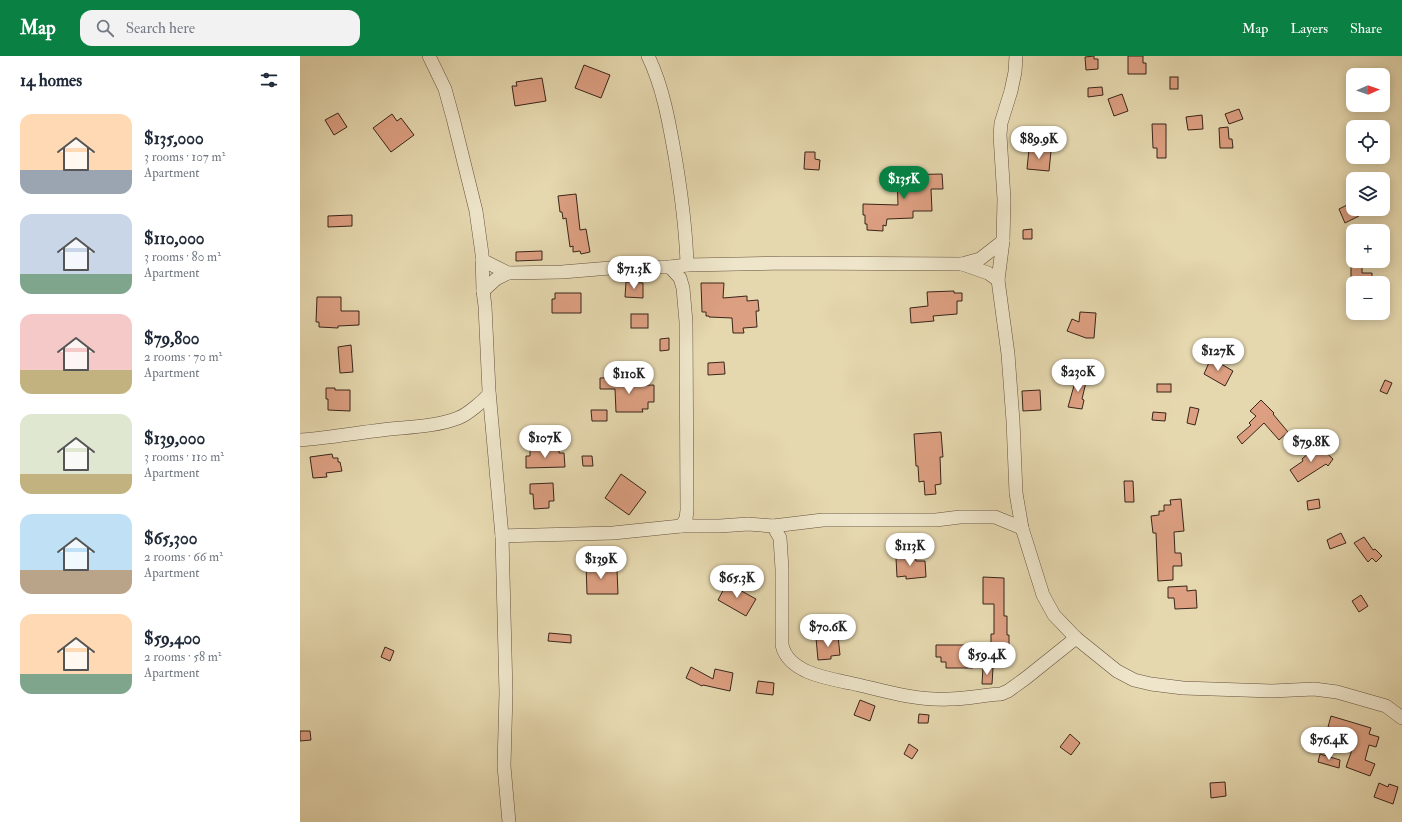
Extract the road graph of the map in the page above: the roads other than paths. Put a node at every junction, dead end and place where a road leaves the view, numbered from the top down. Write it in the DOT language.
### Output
graph roads {
  1 [pos="429,56"];
  2 [pos="648,56"];
  3 [pos="1016,56"];
  4 [pos="1003,241"];
  5 [pos="482,260"];
  6 [pos="962,264"];
  7 [pos="690,265"];
  8 [pos="670,267"];
  9 [pos="508,273"];
  10 [pos="998,280"];
  11 [pos="682,284"];
  12 [pos="483,291"];
  13 [pos="489,394"];
  14 [pos="300,440"];
  15 [pos="681,526"];
  16 [pos="773,526"];
  17 [pos="1022,528"];
  18 [pos="502,536"];
  19 [pos="1076,638"];
  20 [pos="1402,718"];
  21 [pos="510,822"];
  1 -- 5 [label="street"];
  2 -- 7 [label="street"];
  3 -- 4 [label="street"];
  4 -- 6 [label="street"];
  4 -- 10 [label="street"];
  5 -- 9 [label="street"];
  5 -- 12 [label="street"];
  6 -- 7 [label="street"];
  6 -- 10 [label="street"];
  7 -- 8 [label="street"];
  7 -- 11 [label="street"];
  8 -- 9 [label="street"];
  8 -- 11 [label="street"];
  9 -- 12 [label="street"];
  10 -- 17 [label="street"];
  11 -- 15 [label="street"];
  12 -- 13 [label="street"];
  13 -- 14 [label="street"];
  13 -- 18 [label="street"];
  15 -- 16 [label="street"];
  15 -- 18 [label="street"];
  16 -- 17 [label="street"];
  16 -- 19 [label="street"];
  17 -- 19 [label="street"];
  18 -- 21 [label="street"];
  19 -- 20 [label="street"];
}
